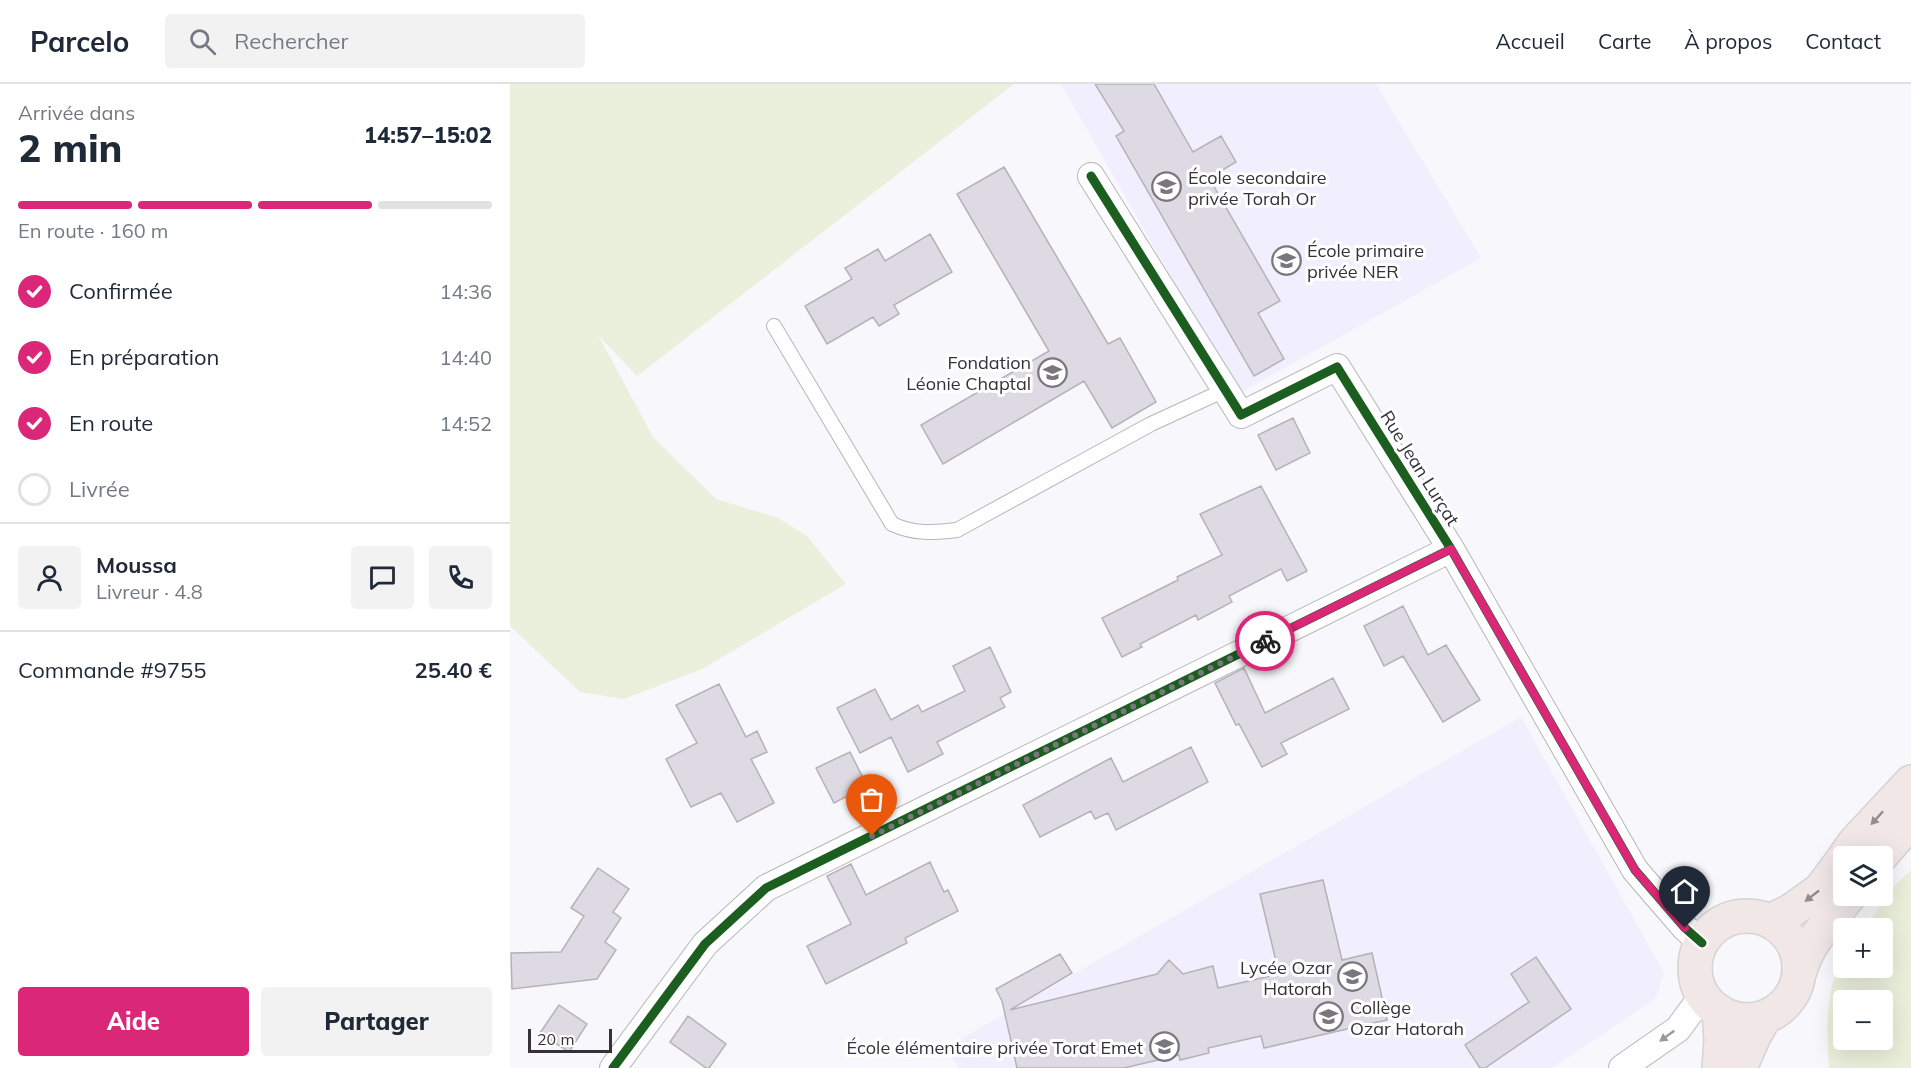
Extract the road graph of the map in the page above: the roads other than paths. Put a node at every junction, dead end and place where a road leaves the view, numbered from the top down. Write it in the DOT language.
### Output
graph roads {
  1 [pos="1091,176"];
  2 [pos="774,326"];
  3 [pos="1225,390"];
  4 [pos="1451,549"];
  5 [pos="1911,782"];
  6 [pos="1911,821"];
  7 [pos="1853,846"];
  8 [pos="1890,846"];
  9 [pos="1833,872"];
  10 [pos="1841,906"];
  11 [pos="1770,921"];
  12 [pos="1701,943"];
  13 [pos="1800,971"];
  14 [pos="1711,1003"];
  15 [pos="1765,1017"];
  16 [pos="613,1068"];
  17 [pos="1622,1068"];
  18 [pos="1719,1068"];
  19 [pos="1740,1068"];
  1 -- 3 [label="street, Rue Jean Lurçat"];
  2 -- 3 [label="lane"];
  3 -- 4 [label="street, Rue Jean Lurçat"];
  4 -- 12 [label="street, Rue Jean Lurçat"];
  4 -- 16 [label="street"];
  5 -- 7 [label="main road, one-way"];
  6 -- 8 [label="main road"];
  9 -- 11 [label="main road, one-way"];
  10 -- 13 [label="main road"];
  11 -- 12 [label="main road"];
  11 -- 13 [label="main road"];
  12 -- 14 [label="main road"];
  13 -- 15 [label="main road"];
  14 -- 15 [label="main road"];
  14 -- 17 [label="street, one-way"];
  14 -- 18 [label="main road"];
  15 -- 19 [label="main road"];
}
